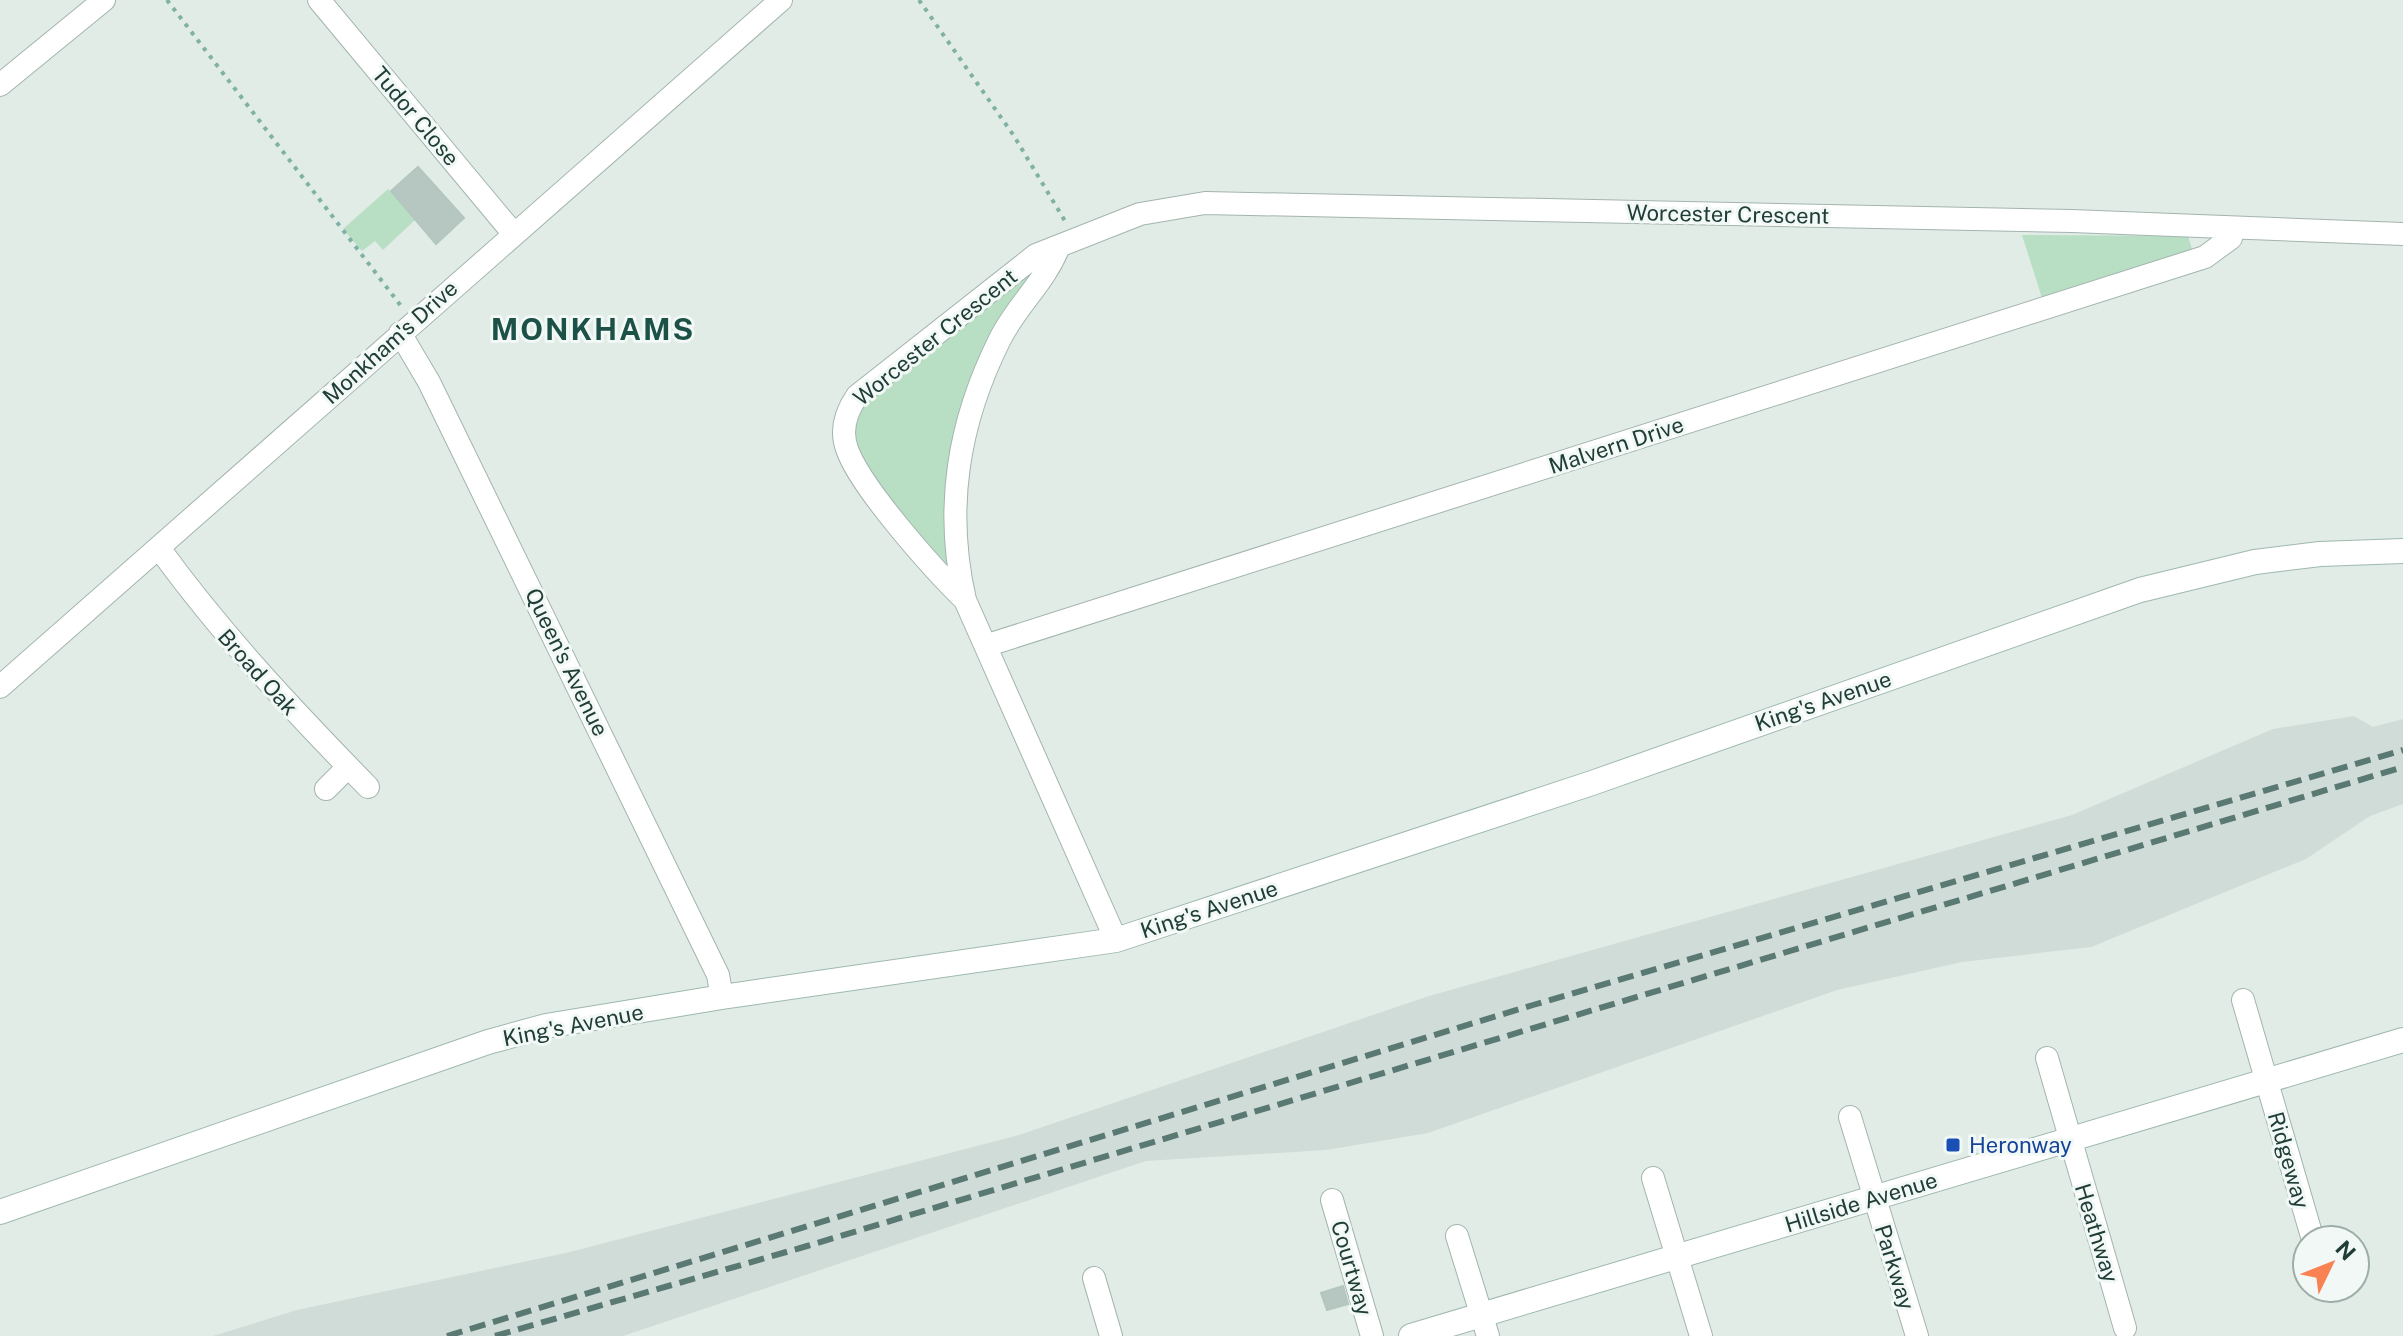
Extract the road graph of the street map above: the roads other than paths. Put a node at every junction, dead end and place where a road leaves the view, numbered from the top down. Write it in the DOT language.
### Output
graph roads {
  1 [pos="104,0"];
  2 [pos="319,0"];
  3 [pos="781,0"];
  4 [pos="0,85"];
  5 [pos="2233,229"];
  6 [pos="513,233"];
  7 [pos="2403,234"];
  8 [pos="1068,243"];
  9 [pos="406,327"];
  10 [pos="159,548"];
  11 [pos="2403,551"];
  12 [pos="965,600"];
  13 [pos="988,645"];
  14 [pos="0,687"];
  15 [pos="348,767"];
  16 [pos="368,787"];
  17 [pos="326,789"];
  18 [pos="1116,940"];
  19 [pos="722,997"];
  20 [pos="2243,1000"];
  21 [pos="2403,1040"];
  22 [pos="2047,1058"];
  23 [pos="2266,1080"];
  24 [pos="1850,1117"];
  25 [pos="2068,1139"];
  26 [pos="1653,1178"];
  27 [pos="1873,1198"];
  28 [pos="1332,1200"];
  29 [pos="0,1212"];
  30 [pos="2308,1224"];
  31 [pos="1457,1236"];
  32 [pos="1676,1257"];
  33 [pos="1094,1278"];
  34 [pos="1485,1325"];
  35 [pos="2125,1328"];
  36 [pos="1111,1336"];
  37 [pos="1372,1336"];
  38 [pos="1411,1336"];
  39 [pos="1701,1336"];
  40 [pos="1917,1336"];
  1 -- 4 [label="street"];
  2 -- 6 [label="street, Tudor Close"];
  3 -- 6 [label="street, Monkham's Drive"];
  5 -- 7 [label="street, Worcester Crescent"];
  5 -- 8 [label="street, Worcester Crescent"];
  5 -- 13 [label="street, Malvern Drive"];
  6 -- 9 [label="street, Monkham's Drive"];
  8 -- 12 [label="street, Worcester Crescent"];
  8 -- 12 [label="street, Worcester Crescent"];
  9 -- 10 [label="street, Monkham's Drive"];
  9 -- 19 [label="street, Queen's Avenue"];
  10 -- 14 [label="street, Monkham's Drive"];
  10 -- 15 [label="street, Broad Oak"];
  11 -- 18 [label="street, King's Avenue"];
  12 -- 13 [label="street, Worcester Crescent"];
  13 -- 18 [label="street, Worcester Crescent"];
  15 -- 16 [label="street, Broad Oak"];
  15 -- 17 [label="street"];
  18 -- 19 [label="street, King's Avenue"];
  19 -- 29 [label="street, King's Avenue"];
  20 -- 23 [label="street, Ridgeway"];
  21 -- 23 [label="street, Hillside Avenue"];
  22 -- 25 [label="street"];
  23 -- 25 [label="street, Hillside Avenue"];
  23 -- 30 [label="street, Ridgeway"];
  24 -- 27 [label="street, Parkway"];
  25 -- 27 [label="street, Hillside Avenue"];
  25 -- 35 [label="street, Heathway"];
  26 -- 32 [label="street"];
  27 -- 32 [label="street, Hillside Avenue"];
  27 -- 40 [label="street, Parkway"];
  28 -- 37 [label="street, Courtway"];
  31 -- 34 [label="street"];
  32 -- 34 [label="street, Hillside Avenue"];
  32 -- 39 [label="street"];
  33 -- 36 [label="street"];
  34 -- 38 [label="street, Hillside Avenue"];
}
